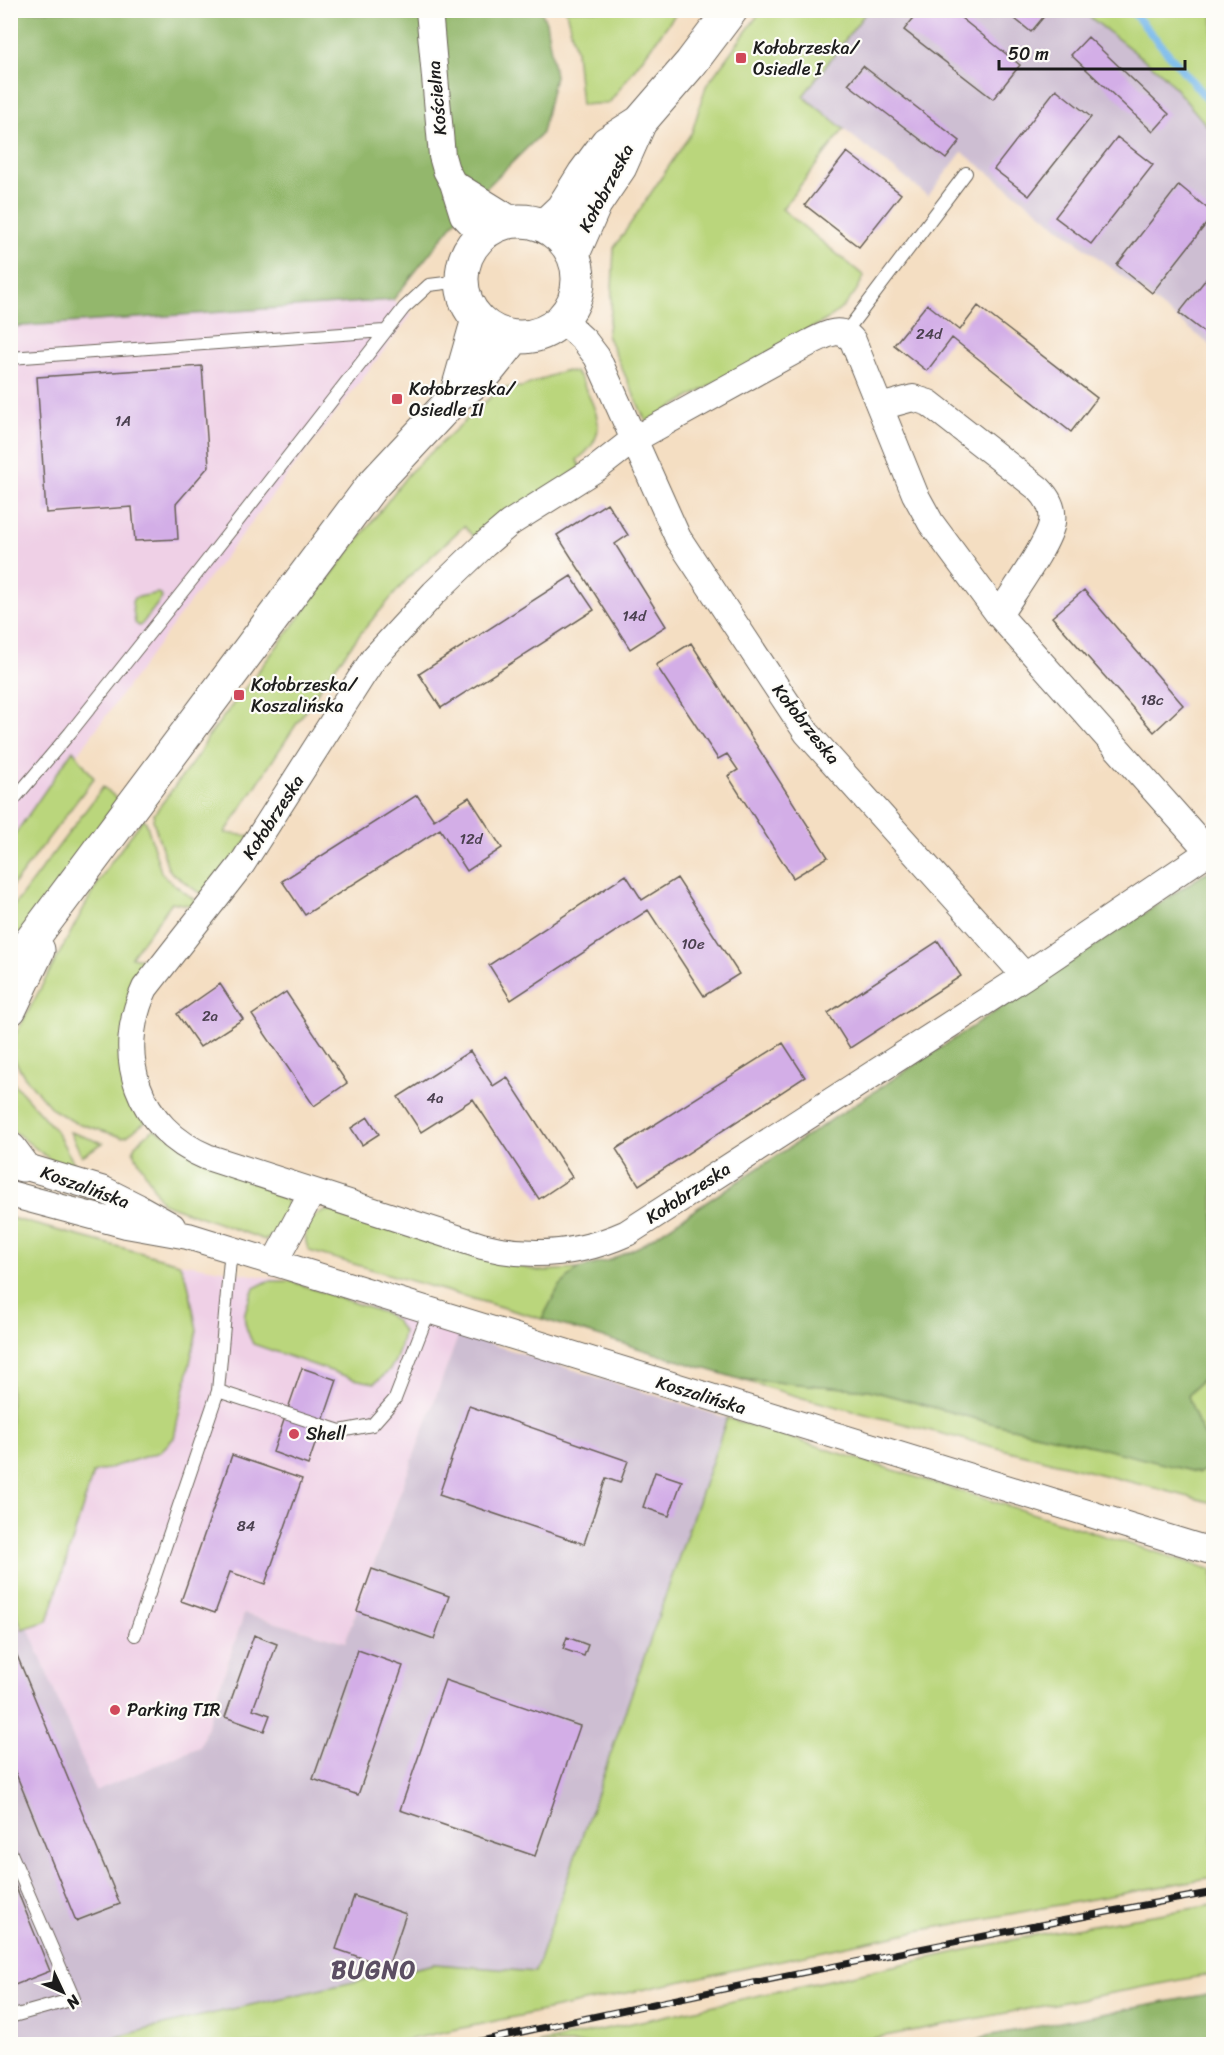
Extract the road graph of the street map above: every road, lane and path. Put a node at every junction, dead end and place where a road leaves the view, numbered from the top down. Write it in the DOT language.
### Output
graph roads {
  1 [pos="429,10"];
  2 [pos="730,10"];
  3 [pos="640,122"];
  4 [pos="966,173"];
  5 [pos="453,183"];
  6 [pos="529,223"];
  7 [pos="482,235"];
  8 [pos="573,254"];
  9 [pos="462,281"];
  10 [pos="478,319"];
  11 [pos="562,320"];
  12 [pos="384,331"];
  13 [pos="845,333"];
  14 [pos="515,337"];
  15 [pos="10,358"];
  16 [pos="456,396"];
  17 [pos="880,407"];
  18 [pos="633,440"];
  19 [pos="999,615"];
  20 [pos="10,804"];
  21 [pos="1211,850"];
  22 [pos="64,897"];
  23 [pos="10,969"];
  24 [pos="1025,976"];
  25 [pos="10,1009"];
  26 [pos="13,1167"];
  27 [pos="312,1192"];
  28 [pos="231,1249"];
  29 [pos="274,1263"];
  30 [pos="429,1311"];
  31 [pos="218,1391"];
  32 [pos="1214,1552"];
  33 [pos="135,1635"];
  34 [pos="10,1851"];
  35 [pos="10,2017"];
  1 -- 5 [label="street, Kościelna"];
  2 -- 3 [label="main road, Kołobrzeska"];
  3 -- 6 [label="main road, Kołobrzeska"];
  3 -- 8 [label="main road, Kołobrzeska"];
  4 -- 13 [label="lane"];
  5 -- 6 [label="street"];
  5 -- 7 [label="street, Kościelna"];
  6 -- 7 [label="main road"];
  6 -- 8 [label="main road"];
  7 -- 9 [label="main road"];
  8 -- 11 [label="main road"];
  9 -- 10 [label="main road"];
  9 -- 12 [label="lane"];
  10 -- 14 [label="main road"];
  10 -- 16 [label="main road"];
  11 -- 14 [label="main road"];
  11 -- 18 [label="street, Kołobrzeska"];
  12 -- 15 [label="lane"];
  12 -- 20 [label="lane"];
  13 -- 17 [label="street, Kołobrzeska"];
  13 -- 18 [label="street, Kołobrzeska"];
  14 -- 16 [label="main road"];
  16 -- 22 [label="main road"];
  17 -- 19 [label="street, Kołobrzeska"];
  17 -- 19 [label="street"];
  18 -- 24 [label="street, Kołobrzeska"];
  18 -- 27 [label="street, Kołobrzeska"];
  19 -- 21 [label="street, Kołobrzeska"];
  21 -- 24 [label="street, Kołobrzeska"];
  22 -- 23 [label="main road"];
  22 -- 25 [label="main road"];
  24 -- 27 [label="street, Kołobrzeska"];
  26 -- 28 [label="street, Koszalińska"];
  27 -- 29 [label="street"];
  28 -- 29 [label="street, Koszalińska"];
  28 -- 31 [label="lane"];
  29 -- 30 [label="street, Koszalińska"];
  30 -- 31 [label="lane"];
  30 -- 32 [label="street, Koszalińska"];
  31 -- 33 [label="lane"];
  34 -- 35 [label="lane"];
}
